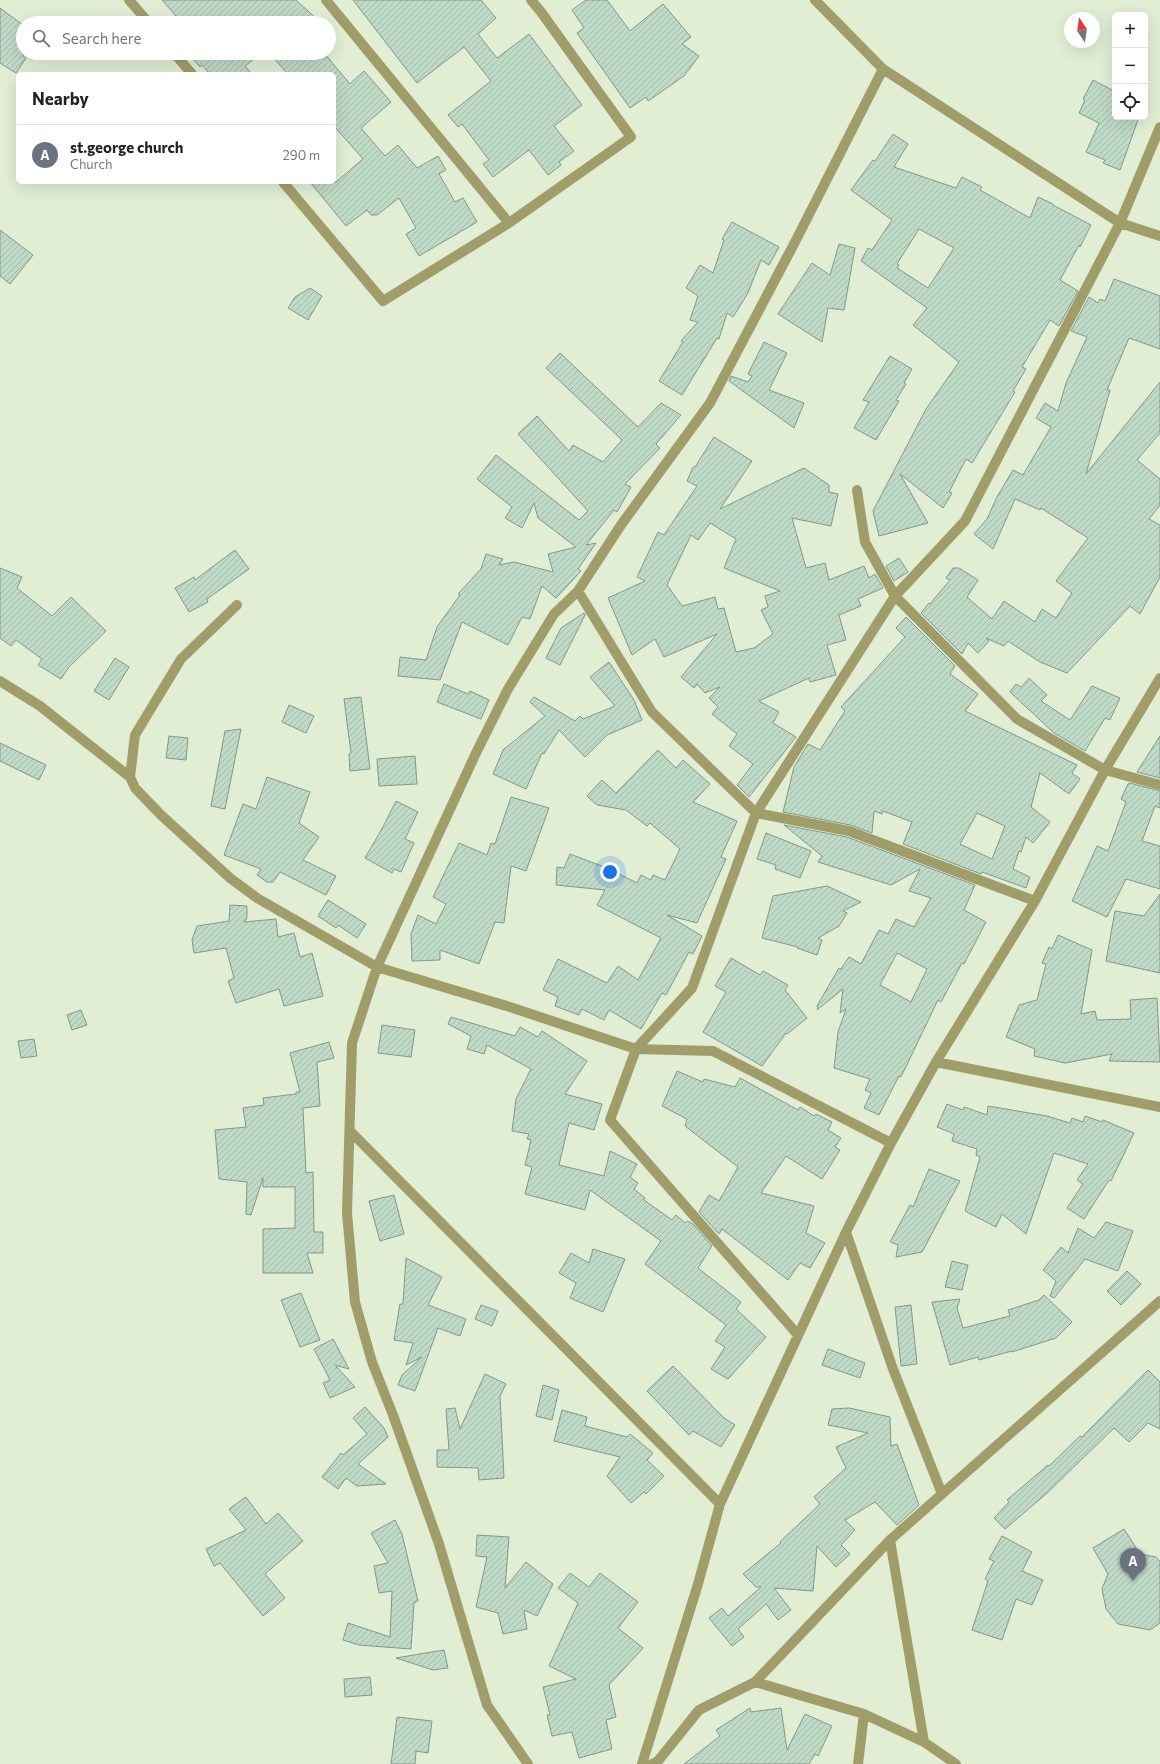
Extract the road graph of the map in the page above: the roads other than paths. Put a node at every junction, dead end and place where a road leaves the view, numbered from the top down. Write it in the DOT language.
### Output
graph roads {
  1 [pos="129,0"];
  2 [pos="326,0"];
  3 [pos="531,0"];
  4 [pos="815,0"];
  5 [pos="143,16"];
  6 [pos="180,60"];
  7 [pos="883,68"];
  8 [pos="190,72"];
  9 [pos="1160,126"];
  10 [pos="285,184"];
  11 [pos="509,223"];
  12 [pos="1120,223"];
  13 [pos="1160,236"];
  14 [pos="857,490"];
  15 [pos="578,591"];
  16 [pos="895,596"];
  17 [pos="237,605"];
  18 [pos="1160,678"];
  19 [pos="0,681"];
  20 [pos="1105,770"];
  21 [pos="130,777"];
  22 [pos="1160,785"];
  23 [pos="756,813"];
  24 [pos="1034,901"];
  25 [pos="377,967"];
  26 [pos="636,1049"];
  27 [pos="936,1062"];
  28 [pos="1160,1107"];
  29 [pos="350,1131"];
  30 [pos="891,1143"];
  31 [pos="846,1232"];
  32 [pos="1160,1301"];
  33 [pos="798,1335"];
  34 [pos="942,1494"];
  35 [pos="720,1504"];
  36 [pos="890,1540"];
  37 [pos="755,1682"];
  38 [pos="864,1714"];
  39 [pos="924,1742"];
  40 [pos="528,1764"];
  41 [pos="642,1764"];
  42 [pos="652,1764"];
  43 [pos="858,1764"];
  44 [pos="956,1764"];
  1 -- 5 [label="street"];
  2 -- 11 [label="street"];
  3 -- 11 [label="street"];
  4 -- 7 [label="street"];
  6 -- 8 [label="street"];
  7 -- 12 [label="street"];
  7 -- 15 [label="street"];
  9 -- 12 [label="street"];
  10 -- 11 [label="street"];
  12 -- 13 [label="street"];
  12 -- 16 [label="street"];
  14 -- 16 [label="street"];
  15 -- 23 [label="street"];
  15 -- 25 [label="street"];
  16 -- 20 [label="street"];
  16 -- 23 [label="street"];
  17 -- 21 [label="street"];
  18 -- 20 [label="street"];
  19 -- 21 [label="street"];
  20 -- 22 [label="street"];
  20 -- 24 [label="street"];
  21 -- 25 [label="street"];
  23 -- 24 [label="street"];
  23 -- 26 [label="street"];
  24 -- 27 [label="street"];
  25 -- 26 [label="street"];
  25 -- 29 [label="street"];
  26 -- 30 [label="street"];
  26 -- 33 [label="street"];
  27 -- 28 [label="street"];
  27 -- 30 [label="street"];
  29 -- 35 [label="street"];
  29 -- 40 [label="street"];
  30 -- 31 [label="street"];
  31 -- 33 [label="street"];
  31 -- 34 [label="street"];
  32 -- 34 [label="street"];
  33 -- 35 [label="street"];
  34 -- 36 [label="street"];
  35 -- 41 [label="street"];
  36 -- 37 [label="street"];
  36 -- 39 [label="street"];
  37 -- 38 [label="street"];
  37 -- 42 [label="street"];
  38 -- 39 [label="street"];
  38 -- 43 [label="street"];
  39 -- 44 [label="street"];
}
